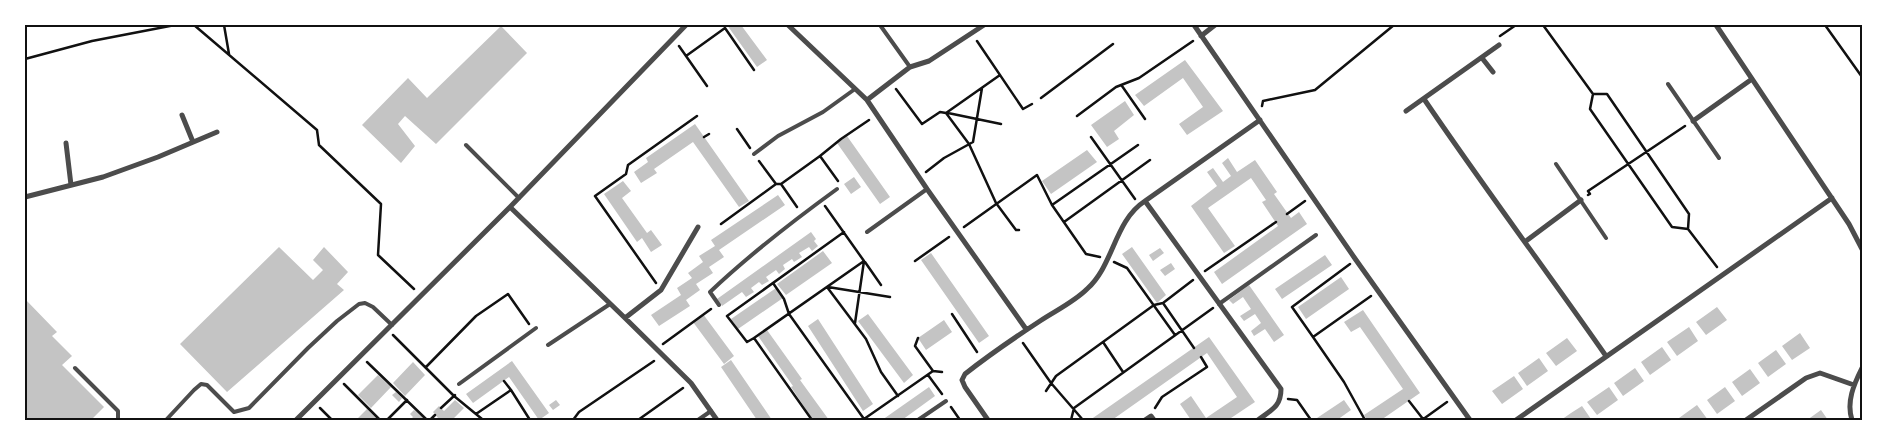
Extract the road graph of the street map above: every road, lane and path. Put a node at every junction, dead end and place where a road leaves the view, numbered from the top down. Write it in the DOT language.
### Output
graph roads {
  1 [pos="175,25"];
  2 [pos="194,25"];
  3 [pos="224,25"];
  4 [pos="686,25"];
  5 [pos="788,25"];
  6 [pos="880,25"];
  7 [pos="984,25"];
  8 [pos="1194,25"];
  9 [pos="1215,25"];
  10 [pos="1394,25"];
  11 [pos="1516,25"];
  12 [pos="1544,25"];
  13 [pos="1716,25"];
  14 [pos="1825,25"];
  15 [pos="725,26"];
  16 [pos="972,34"];
  17 [pos="1201,36"];
  18 [pos="673,37"];
  19 [pos="1113,44"];
  20 [pos="1499,45"];
  21 [pos="229,54"];
  22 [pos="686,56"];
  23 [pos="1482,58"];
  24 [pos="25,59"];
  25 [pos="910,67"];
  26 [pos="754,70"];
  27 [pos="1493,72"];
  28 [pos="1000,75"];
  29 [pos="1862,77"];
  30 [pos="1752,79"];
  31 [pos="891,82"];
  32 [pos="1668,84"];
  33 [pos="707,86"];
  34 [pos="1122,86"];
  35 [pos="982,88"];
  36 [pos="855,89"];
  37 [pos="1593,94"];
  38 [pos="1041,98"];
  39 [pos="1424,99"];
  40 [pos="867,100"];
  41 [pos="1032,104"];
  42 [pos="1406,111"];
  43 [pos="946,113"];
  44 [pos="182,115"];
  45 [pos="877,115"];
  46 [pos="697,116"];
  47 [pos="1077,116"];
  48 [pos="978,120"];
  49 [pos="1145,120"];
  50 [pos="1260,120"];
  51 [pos="1693,121"];
  52 [pos="1001,124"];
  53 [pos="737,129"];
  54 [pos="217,132"];
  55 [pos="709,134"];
  56 [pos="704,137"];
  57 [pos="1091,137"];
  58 [pos="193,142"];
  59 [pos="66,143"];
  60 [pos="969,144"];
  61 [pos="466,145"];
  62 [pos="1138,145"];
  63 [pos="1647,152"];
  64 [pos="754,154"];
  65 [pos="820,156"];
  66 [pos="1719,158"];
  67 [pos="1150,160"];
  68 [pos="1556,164"];
  69 [pos="1629,164"];
  70 [pos="1111,165"];
  71 [pos="919,178"];
  72 [pos="1122,181"];
  73 [pos="776,184"];
  74 [pos="781,184"];
  75 [pos="71,185"];
  76 [pos="837,189"];
  77 [pos="927,189"];
  78 [pos="1313,196"];
  79 [pos="25,197"];
  80 [pos="519,198"];
  81 [pos="1832,198"];
  82 [pos="1580,200"];
  83 [pos="821,201"];
  84 [pos="1145,201"];
  85 [pos="996,203"];
  86 [pos="1052,205"];
  87 [pos="1139,205"];
  88 [pos="510,207"];
  89 [pos="1287,214"];
  90 [pos="802,215"];
  91 [pos="1064,222"];
  92 [pos="1276,222"];
  93 [pos="721,224"];
  94 [pos="698,227"];
  95 [pos="1688,228"];
  96 [pos="1019,230"];
  97 [pos="957,231"];
  98 [pos="844,232"];
  99 [pos="867,232"];
  100 [pos="1316,235"];
  101 [pos="1606,238"];
  102 [pos="1526,241"];
  103 [pos="1862,249"];
  104 [pos="1108,260"];
  105 [pos="1356,260"];
  106 [pos="864,261"];
  107 [pos="915,261"];
  108 [pos="1722,274"];
  109 [pos="1198,276"];
  110 [pos="773,283"];
  111 [pos="882,285"];
  112 [pos="827,287"];
  113 [pos="661,290"];
  114 [pos="1379,291"];
  115 [pos="859,293"];
  116 [pos="421,295"];
  117 [pos="890,297"];
  118 [pos="1163,303"];
  119 [pos="610,304"];
  120 [pos="1219,304"];
  121 [pos="719,305"];
  122 [pos="1154,306"];
  123 [pos="789,314"];
  124 [pos="952,314"];
  125 [pos="728,316"];
  126 [pos="625,318"];
  127 [pos="855,324"];
  128 [pos="392,325"];
  129 [pos="536,328"];
  130 [pos="387,330"];
  131 [pos="1026,330"];
  132 [pos="1182,330"];
  133 [pos="1175,334"];
  134 [pos="1017,336"];
  135 [pos="1313,337"];
  136 [pos="754,338"];
  137 [pos="918,338"];
  138 [pos="1103,342"];
  139 [pos="548,345"];
  140 [pos="1194,348"];
  141 [pos="656,349"];
  142 [pos="361,355"];
  143 [pos="662,356"];
  144 [pos="1606,356"];
  145 [pos="1201,357"];
  146 [pos="983,360"];
  147 [pos="426,367"];
  148 [pos="75,368"];
  149 [pos="1862,368"];
  150 [pos="933,372"];
  151 [pos="942,372"];
  152 [pos="1123,372"];
  153 [pos="338,378"];
  154 [pos="504,381"];
  155 [pos="1051,382"];
  156 [pos="691,383"];
  157 [pos="459,384"];
  158 [pos="1854,385"];
  159 [pos="510,390"];
  160 [pos="1046,391"];
  161 [pos="454,396"];
  162 [pos="898,396"];
  163 [pos="1454,397"];
  164 [pos="1281,398"];
  165 [pos="407,400"];
  166 [pos="1409,400"];
  167 [pos="946,401"];
  168 [pos="314,402"];
  169 [pos="441,408"];
  170 [pos="1074,408"];
  171 [pos="711,411"];
  172 [pos="476,414"];
  173 [pos="436,415"];
  174 [pos="1152,418"];
  175 [pos="118,420"];
  176 [pos="166,420"];
  177 [pos="296,420"];
  178 [pos="332,420"];
  179 [pos="380,420"];
  180 [pos="387,420"];
  181 [pos="429,420"];
  182 [pos="483,420"];
  183 [pos="530,420"];
  184 [pos="573,420"];
  185 [pos="638,420"];
  186 [pos="698,420"];
  187 [pos="717,420"];
  188 [pos="812,420"];
  189 [pos="864,420"];
  190 [pos="918,420"];
  191 [pos="988,420"];
  192 [pos="1071,420"];
  193 [pos="1083,420"];
  194 [pos="1145,420"];
  195 [pos="1258,420"];
  196 [pos="1311,420"];
  197 [pos="1364,420"];
  198 [pos="1422,420"];
  199 [pos="1470,420"];
  200 [pos="1516,420"];
  201 [pos="1746,420"];
  202 [pos="1852,420"];
  1 -- 24 [label="path"];
  2 -- 116 [label="path"];
  3 -- 21 [label="path"];
  4 -- 18 [label="street"];
  5 -- 36 [label="street"];
  6 -- 25 [label="lane"];
  7 -- 16 [label="street"];
  8 -- 17 [label="street"];
  9 -- 17 [label="street"];
  10 -- 50 [label="path"];
  11 -- 20 [label="path"];
  12 -- 37 [label="path"];
  13 -- 30 [label="street"];
  14 -- 29 [label="path"];
  15 -- 22 [label="path"];
  15 -- 26 [label="path"];
  16 -- 25 [label="street"];
  16 -- 28 [label="path"];
  17 -- 34 [label="path"];
  17 -- 50 [label="street"];
  18 -- 22 [label="path"];
  18 -- 80 [label="street"];
  19 -- 38 [label="path"];
  20 -- 23 [label="street"];
  22 -- 33 [label="path"];
  23 -- 27 [label="street"];
  23 -- 39 [label="street"];
  25 -- 31 [label="street"];
  28 -- 35 [label="path"];
  28 -- 41 [label="path"];
  30 -- 51 [label="street"];
  30 -- 81 [label="street"];
  31 -- 40 [label="street"];
  31 -- 43 [label="path"];
  32 -- 51 [label="lane"];
  34 -- 47 [label="path"];
  34 -- 49 [label="path"];
  35 -- 43 [label="path"];
  35 -- 48 [label="path"];
  36 -- 40 [label="street"];
  36 -- 64 [label="lane"];
  37 -- 63 [label="path"];
  37 -- 69 [label="path"];
  39 -- 42 [label="street"];
  39 -- 102 [label="street"];
  40 -- 45 [label="street"];
  43 -- 48 [label="path"];
  43 -- 60 [label="path"];
  44 -- 58 [label="street"];
  45 -- 65 [label="path"];
  45 -- 71 [label="street"];
  46 -- 113 [label="path"];
  48 -- 52 [label="path"];
  48 -- 60 [label="path"];
  50 -- 78 [label="street"];
  50 -- 84 [label="street"];
  51 -- 63 [label="path"];
  51 -- 66 [label="lane"];
  53 -- 64 [label="path"];
  54 -- 58 [label="street"];
  55 -- 56 [label="path"];
  57 -- 70 [label="path"];
  58 -- 75 [label="street"];
  59 -- 75 [label="street"];
  60 -- 71 [label="path"];
  60 -- 85 [label="path"];
  61 -- 80 [label="lane"];
  62 -- 70 [label="path"];
  63 -- 69 [label="path"];
  63 -- 95 [label="path"];
  64 -- 73 [label="path"];
  65 -- 74 [label="path"];
  65 -- 76 [label="path"];
  67 -- 72 [label="path"];
  68 -- 82 [label="lane"];
  69 -- 82 [label="path"];
  69 -- 95 [label="path"];
  70 -- 72 [label="path"];
  70 -- 86 [label="path"];
  71 -- 77 [label="street"];
  72 -- 87 [label="path"];
  72 -- 91 [label="path"];
  73 -- 74 [label="path"];
  73 -- 93 [label="path"];
  74 -- 90 [label="path"];
  75 -- 79 [label="street"];
  76 -- 83 [label="lane"];
  77 -- 97 [label="street"];
  77 -- 99 [label="lane"];
  78 -- 89 [label="path"];
  78 -- 105 [label="street"];
  80 -- 88 [label="street"];
  81 -- 103 [label="street"];
  81 -- 108 [label="street"];
  82 -- 101 [label="lane"];
  82 -- 102 [label="street"];
  83 -- 90 [label="lane"];
  83 -- 98 [label="path"];
  84 -- 87 [label="street"];
  84 -- 109 [label="street"];
  85 -- 86 [label="path"];
  85 -- 96 [label="path"];
  85 -- 97 [label="path"];
  86 -- 91 [label="path"];
  87 -- 104 [label="street"];
  88 -- 116 [label="street"];
  88 -- 119 [label="street"];
  90 -- 121 [label="lane"];
  91 -- 104 [label="path"];
  92 -- 109 [label="path"];
  94 -- 113 [label="street"];
  95 -- 108 [label="path"];
  97 -- 107 [label="path"];
  97 -- 131 [label="street"];
  98 -- 106 [label="path"];
  98 -- 110 [label="path"];
  100 -- 120 [label="lane"];
  102 -- 144 [label="street"];
  104 -- 122 [label="path"];
  104 -- 131 [label="street"];
  105 -- 114 [label="street"];
  105 -- 135 [label="path"];
  106 -- 111 [label="path"];
  106 -- 112 [label="path"];
  106 -- 115 [label="path"];
  108 -- 144 [label="street"];
  109 -- 118 [label="path"];
  109 -- 120 [label="street"];
  110 -- 123 [label="path"];
  110 -- 125 [label="path"];
  112 -- 115 [label="path"];
  112 -- 123 [label="path"];
  112 -- 127 [label="path"];
  113 -- 126 [label="street"];
  114 -- 135 [label="path"];
  114 -- 163 [label="street"];
  115 -- 117 [label="path"];
  115 -- 127 [label="path"];
  116 -- 128 [label="street"];
  118 -- 122 [label="path"];
  118 -- 132 [label="path"];
  119 -- 126 [label="street"];
  119 -- 139 [label="lane"];
  120 -- 132 [label="path"];
  120 -- 164 [label="street"];
  121 -- 125 [label="path"];
  121 -- 141 [label="path"];
  122 -- 133 [label="path"];
  122 -- 138 [label="path"];
  123 -- 136 [label="path"];
  123 -- 189 [label="path"];
  124 -- 146 [label="path"];
  125 -- 136 [label="path"];
  126 -- 141 [label="street"];
  127 -- 162 [label="path"];
  128 -- 130 [label="street"];
  128 -- 176 [label="lane"];
  129 -- 147 [label="path"];
  129 -- 157 [label="lane"];
  130 -- 142 [label="street"];
  130 -- 147 [label="path"];
  131 -- 134 [label="street"];
  132 -- 133 [label="path"];
  132 -- 140 [label="path"];
  133 -- 152 [label="path"];
  134 -- 146 [label="street"];
  134 -- 155 [label="path"];
  135 -- 197 [label="path"];
  136 -- 188 [label="path"];
  137 -- 150 [label="path"];
  138 -- 152 [label="path"];
  138 -- 155 [label="path"];
  141 -- 143 [label="street"];
  142 -- 153 [label="street"];
  142 -- 165 [label="path"];
  143 -- 156 [label="street"];
  143 -- 184 [label="path"];
  144 -- 200 [label="street"];
  145 -- 174 [label="path"];
  146 -- 191 [label="street"];
  147 -- 161 [label="path"];
  148 -- 175 [label="lane"];
  149 -- 158 [label="street"];
  150 -- 151 [label="path"];
  150 -- 162 [label="path"];
  152 -- 170 [label="path"];
  153 -- 168 [label="street"];
  153 -- 179 [label="path"];
  154 -- 159 [label="path"];
  155 -- 160 [label="path"];
  155 -- 170 [label="path"];
  156 -- 171 [label="street"];
  156 -- 185 [label="path"];
  157 -- 161 [label="path"];
  158 -- 201 [label="street"];
  158 -- 202 [label="street"];
  159 -- 172 [label="path"];
  159 -- 183 [label="path"];
  161 -- 169 [label="path"];
  161 -- 172 [label="path"];
  162 -- 189 [label="path"];
  163 -- 198 [label="path"];
  163 -- 199 [label="street"];
  164 -- 195 [label="street"];
  164 -- 196 [label="path"];
  165 -- 180 [label="path"];
  165 -- 181 [label="path"];
  166 -- 198 [label="path"];
  167 -- 190 [label="lane"];
  168 -- 177 [label="street"];
  168 -- 178 [label="path"];
  170 -- 192 [label="path"];
  170 -- 193 [label="path"];
  171 -- 186 [label="lane"];
  171 -- 187 [label="street"];
  172 -- 182 [label="path"];
  173 -- 181 [label="path"];
  174 -- 194 [label="street"];
}
